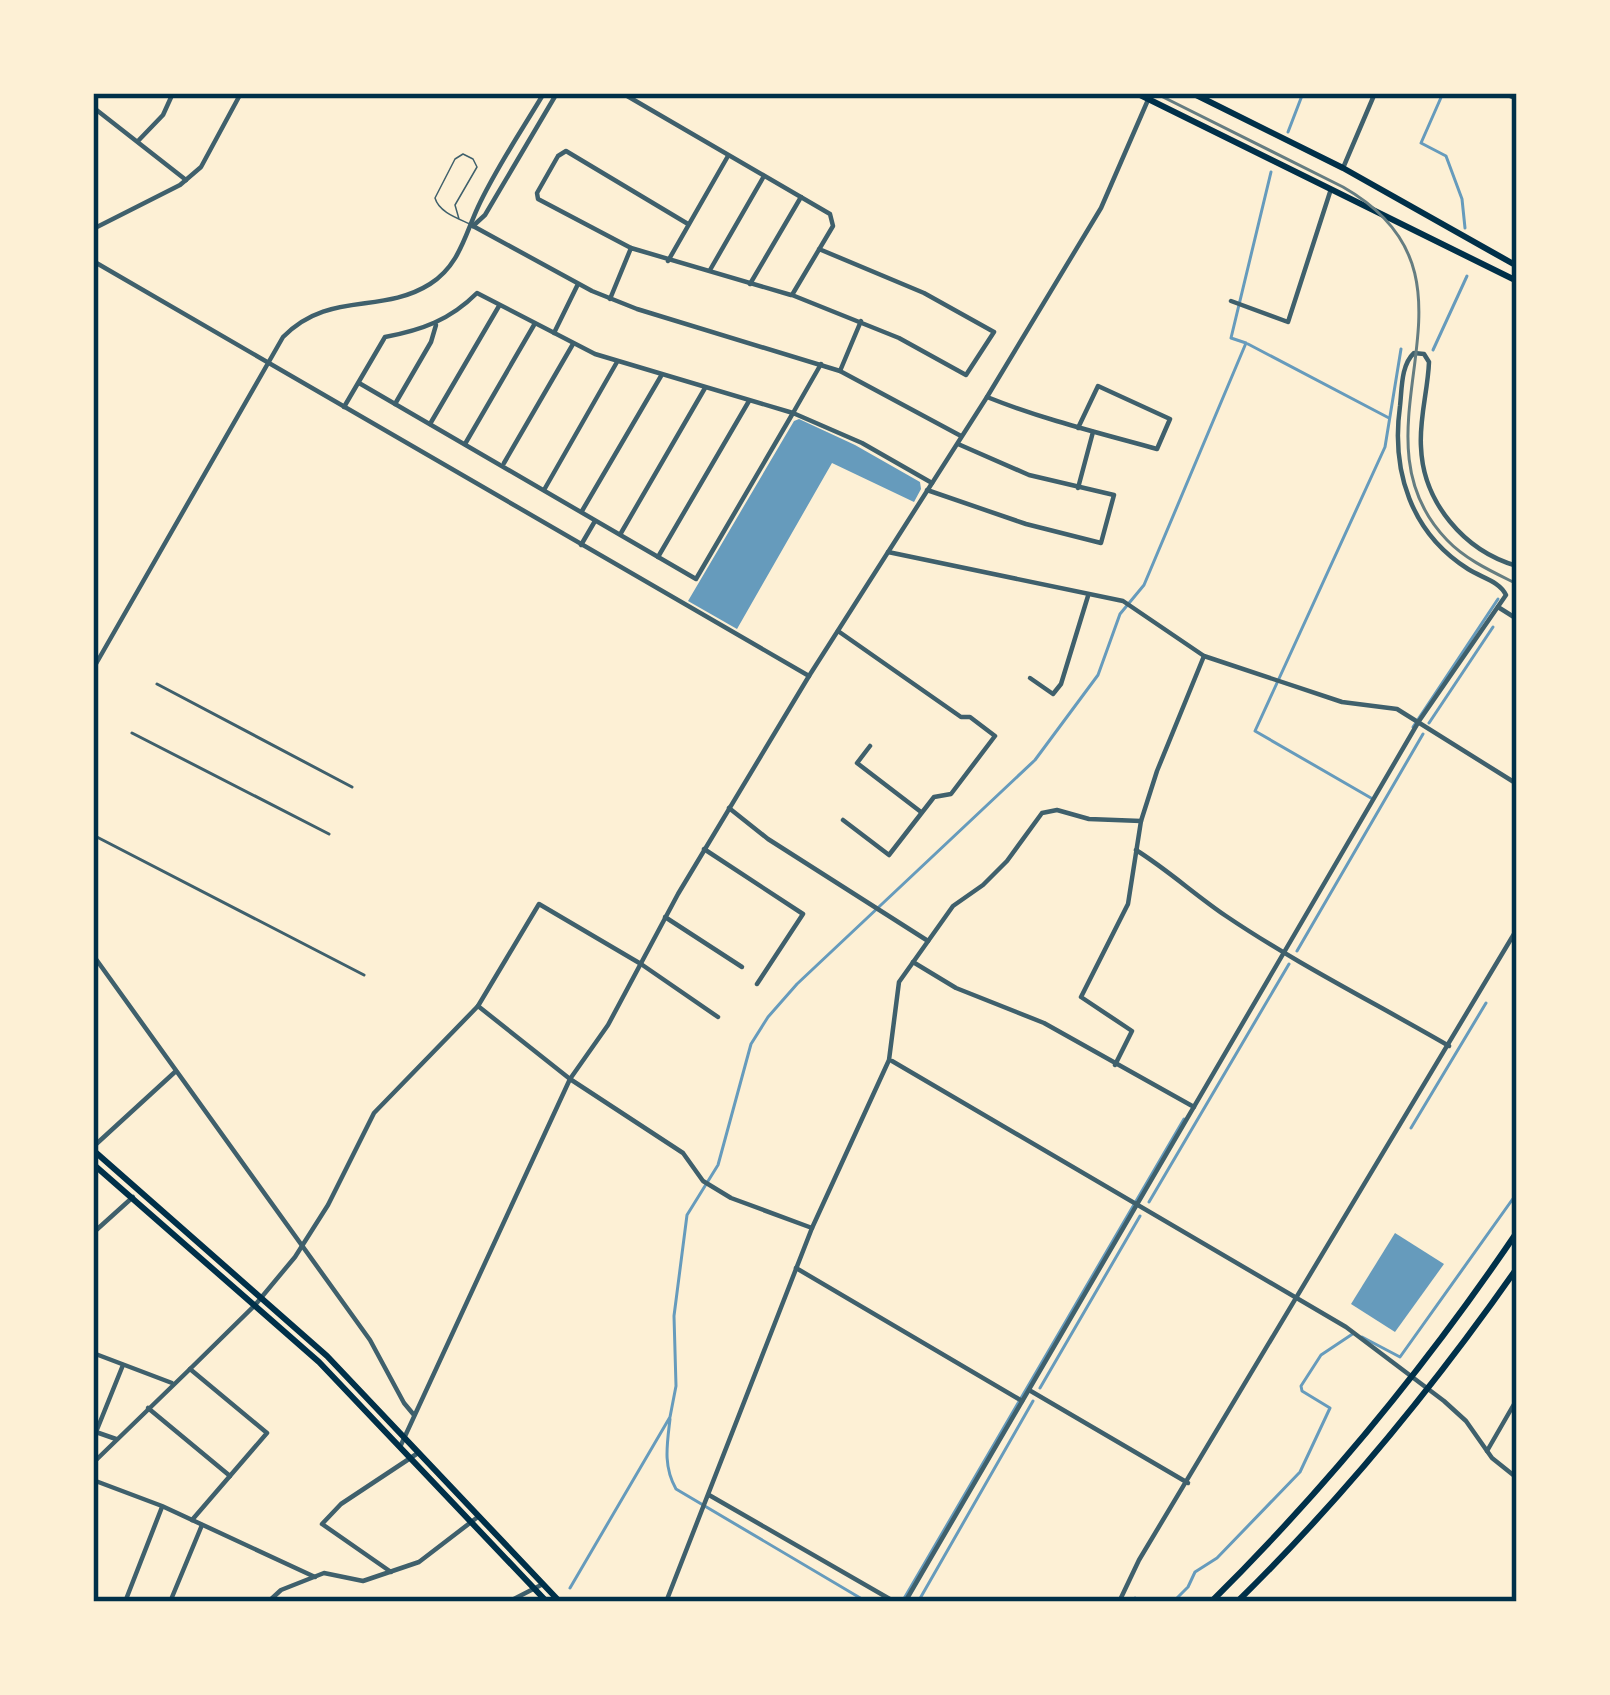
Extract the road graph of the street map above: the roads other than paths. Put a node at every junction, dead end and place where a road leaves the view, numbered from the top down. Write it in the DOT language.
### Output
graph roads {
  1 [pos="173,93"];
  2 [pos="241,93"];
  3 [pos="544,93"];
  4 [pos="557,93"];
  5 [pos="622,93"];
  6 [pos="1136,93"];
  7 [pos="1192,93"];
  8 [pos="1375,93"];
  9 [pos="1503,93"];
  10 [pos="1150,96"];
  11 [pos="1517,99"];
  12 [pos="94,107"];
  13 [pos="138,142"];
  14 [pos="729,155"];
  15 [pos="1343,168"];
  16 [pos="764,176"];
  17 [pos="186,180"];
  18 [pos="1331,189"];
  19 [pos="801,197"];
  20 [pos="459,219"];
  21 [pos="688,224"];
  22 [pos="473,226"];
  23 [pos="93,229"];
  24 [pos="631,248"];
  25 [pos="819,249"];
  26 [pos="93,261"];
  27 [pos="668,261"];
  28 [pos="1516,263"];
  29 [pos="709,272"];
  30 [pos="1517,281"];
  31 [pos="578,284"];
  32 [pos="751,284"];
  33 [pos="792,296"];
  34 [pos="610,299"];
  35 [pos="1232,302"];
  36 [pos="500,306"];
  37 [pos="861,321"];
  38 [pos="436,324"];
  39 [pos="534,325"];
  40 [pos="554,334"];
  41 [pos="573,344"];
  42 [pos="268,362"];
  43 [pos="617,362"];
  44 [pos="821,364"];
  45 [pos="839,371"];
  46 [pos="661,376"];
  47 [pos="359,383"];
  48 [pos="705,388"];
  49 [pos="987,397"];
  50 [pos="750,399"];
  51 [pos="395,404"];
  52 [pos="344,407"];
  53 [pos="793,413"];
  54 [pos="430,424"];
  55 [pos="1078,428"];
  56 [pos="1093,432"];
  57 [pos="959,440"];
  58 [pos="465,444"];
  59 [pos="502,466"];
  60 [pos="932,483"];
  61 [pos="1078,488"];
  62 [pos="544,490"];
  63 [pos="927,490"];
  64 [pos="581,512"];
  65 [pos="596,521"];
  66 [pos="620,534"];
  67 [pos="581,545"];
  68 [pos="888,552"];
  69 [pos="658,557"];
  70 [pos="1517,566"];
  71 [pos="1089,594"];
  72 [pos="1498,608"];
  73 [pos="1517,620"];
  74 [pos="838,631"];
  75 [pos="1204,656"];
  76 [pos="93,669"];
  77 [pos="809,676"];
  78 [pos="1030,679"];
  79 [pos="157,684"];
  80 [pos="1419,721"];
  81 [pos="132,733"];
  82 [pos="870,746"];
  83 [pos="1517,784"];
  84 [pos="352,788"];
  85 [pos="729,808"];
  86 [pos="922,812"];
  87 [pos="843,820"];
  88 [pos="1141,821"];
  89 [pos="329,834"];
  90 [pos="93,835"];
  91 [pos="704,848"];
  92 [pos="1136,850"];
  93 [pos="665,917"];
  94 [pos="1517,929"];
  95 [pos="928,941"];
  96 [pos="1285,952"];
  97 [pos="93,955"];
  98 [pos="914,962"];
  99 [pos="640,964"];
  100 [pos="742,967"];
  101 [pos="364,975"];
  102 [pos="758,983"];
  103 [pos="478,1006"];
  104 [pos="718,1017"];
  105 [pos="1450,1046"];
  106 [pos="890,1060"];
  107 [pos="1115,1065"];
  108 [pos="176,1070"];
  109 [pos="570,1078"];
  110 [pos="1194,1107"];
  111 [pos="93,1148"];
  112 [pos="93,1164"];
  113 [pos="141,1191"];
  114 [pos="132,1198"];
  115 [pos="1137,1205"];
  116 [pos="812,1228"];
  117 [pos="1517,1232"];
  118 [pos="93,1233"];
  119 [pos="302,1246"];
  120 [pos="796,1268"];
  121 [pos="1517,1268"];
  122 [pos="263,1296"];
  123 [pos="1296,1298"];
  124 [pos="255,1305"];
  125 [pos="93,1352"];
  126 [pos="123,1364"];
  127 [pos="190,1369"];
  128 [pos="1413,1376"];
  129 [pos="172,1384"];
  130 [pos="1429,1389"];
  131 [pos="1029,1390"];
  132 [pos="1517,1399"];
  133 [pos="1022,1401"];
  134 [pos="148,1408"];
  135 [pos="414,1414"];
  136 [pos="95,1431"];
  137 [pos="406,1436"];
  138 [pos="118,1440"];
  139 [pos="400,1447"];
  140 [pos="420,1451"];
  141 [pos="1487,1451"];
  142 [pos="411,1458"];
  143 [pos="93,1463"];
  144 [pos="230,1476"];
  145 [pos="1517,1478"];
  146 [pos="93,1480"];
  147 [pos="1189,1483"];
  148 [pos="709,1495"];
  149 [pos="162,1506"];
  150 [pos="479,1516"];
  151 [pos="192,1520"];
  152 [pos="471,1522"];
  153 [pos="202,1525"];
  154 [pos="391,1572"];
  155 [pos="315,1576"];
  156 [pos="543,1584"];
  157 [pos="534,1589"];
  158 [pos="125,1602"];
  159 [pos="170,1602"];
  160 [pos="268,1602"];
  161 [pos="508,1602"];
  162 [pos="547,1602"];
  163 [pos="560,1602"];
  164 [pos="666,1602"];
  165 [pos="896,1602"];
  166 [pos="904,1602"];
  167 [pos="1119,1602"];
  168 [pos="1210,1602"];
  169 [pos="1237,1602"];
  1 -- 13 [label="street"];
  2 -- 17 [label="street"];
  3 -- 22 [label="street"];
  4 -- 22 [label="street"];
  5 -- 14 [label="street"];
  6 -- 10 [label="main road"];
  7 -- 15 [label="main road"];
  8 -- 15 [label="street"];
  9 -- 11 [label="street"];
  10 -- 18 [label="main road"];
  10 -- 49 [label="street"];
  12 -- 13 [label="street"];
  13 -- 17 [label="street"];
  14 -- 16 [label="street"];
  14 -- 21 [label="street"];
  15 -- 28 [label="main road"];
  16 -- 19 [label="street"];
  16 -- 29 [label="street"];
  17 -- 23 [label="street"];
  18 -- 30 [label="main road"];
  18 -- 35 [label="street"];
  19 -- 25 [label="street"];
  19 -- 32 [label="street"];
  20 -- 20 [label="lane"];
  20 -- 22 [label="lane"];
  21 -- 24 [label="street"];
  21 -- 27 [label="street"];
  22 -- 31 [label="street"];
  22 -- 42 [label="street"];
  24 -- 27 [label="street"];
  24 -- 34 [label="street"];
  25 -- 33 [label="street"];
  25 -- 37 [label="street"];
  26 -- 42 [label="street"];
  27 -- 29 [label="street"];
  29 -- 32 [label="street"];
  31 -- 34 [label="street"];
  31 -- 40 [label="street"];
  32 -- 33 [label="street"];
  33 -- 37 [label="street"];
  34 -- 44 [label="street"];
  36 -- 38 [label="street"];
  36 -- 39 [label="street"];
  36 -- 54 [label="street"];
  37 -- 45 [label="street"];
  38 -- 47 [label="street"];
  38 -- 51 [label="street"];
  39 -- 40 [label="street"];
  39 -- 58 [label="street"];
  40 -- 41 [label="street"];
  41 -- 43 [label="street"];
  41 -- 59 [label="street"];
  42 -- 52 [label="street"];
  42 -- 76 [label="street"];
  43 -- 46 [label="street"];
  43 -- 62 [label="street"];
  44 -- 45 [label="street"];
  44 -- 53 [label="street"];
  45 -- 57 [label="street"];
  46 -- 48 [label="street"];
  46 -- 64 [label="street"];
  47 -- 51 [label="street"];
  47 -- 52 [label="street"];
  48 -- 50 [label="street"];
  48 -- 66 [label="street"];
  49 -- 55 [label="street"];
  49 -- 57 [label="street"];
  50 -- 53 [label="street"];
  50 -- 69 [label="street"];
  51 -- 54 [label="street"];
  52 -- 67 [label="street"];
  53 -- 60 [label="street"];
  53 -- 69 [label="street"];
  54 -- 58 [label="street"];
  55 -- 56 [label="street"];
  55 -- 56 [label="street"];
  56 -- 61 [label="street"];
  57 -- 60 [label="street"];
  57 -- 61 [label="street"];
  58 -- 59 [label="street"];
  59 -- 62 [label="street"];
  60 -- 63 [label="street"];
  61 -- 63 [label="street"];
  62 -- 64 [label="street"];
  63 -- 68 [label="street"];
  64 -- 65 [label="street"];
  65 -- 66 [label="street"];
  65 -- 67 [label="street"];
  66 -- 69 [label="street"];
  67 -- 77 [label="street"];
  68 -- 71 [label="street"];
  68 -- 74 [label="street"];
  70 -- 72 [label="street"];
  71 -- 75 [label="street"];
  71 -- 78 [label="street"];
  72 -- 73 [label="street"];
  72 -- 80 [label="street"];
  74 -- 77 [label="street"];
  74 -- 86 [label="street"];
  75 -- 80 [label="street"];
  75 -- 88 [label="street"];
  77 -- 85 [label="street"];
  79 -- 84 [label="street"];
  80 -- 83 [label="street"];
  80 -- 96 [label="street"];
  81 -- 89 [label="street"];
  82 -- 86 [label="street"];
  85 -- 91 [label="street"];
  85 -- 95 [label="street"];
  86 -- 87 [label="street"];
  88 -- 92 [label="street"];
  88 -- 95 [label="street"];
  90 -- 101 [label="street"];
  91 -- 93 [label="street"];
  91 -- 102 [label="street"];
  92 -- 96 [label="street"];
  92 -- 107 [label="street"];
  93 -- 99 [label="street"];
  93 -- 100 [label="street"];
  94 -- 105 [label="street"];
  95 -- 98 [label="street"];
  96 -- 105 [label="street"];
  96 -- 110 [label="street"];
  97 -- 108 [label="street"];
  98 -- 106 [label="street"];
  98 -- 107 [label="street"];
  99 -- 103 [label="street"];
  99 -- 104 [label="street"];
  99 -- 109 [label="street"];
  103 -- 109 [label="street"];
  103 -- 119 [label="street"];
  105 -- 123 [label="street"];
  106 -- 115 [label="street"];
  106 -- 116 [label="street"];
  107 -- 110 [label="street"];
  108 -- 111 [label="street"];
  108 -- 119 [label="street"];
  109 -- 116 [label="street"];
  109 -- 135 [label="street"];
  110 -- 115 [label="street"];
  111 -- 113 [label="main road"];
  112 -- 114 [label="main road"];
  113 -- 114 [label="street"];
  113 -- 122 [label="main road"];
  114 -- 118 [label="street"];
  114 -- 124 [label="main road"];
  115 -- 123 [label="street"];
  115 -- 131 [label="street"];
  116 -- 120 [label="street"];
  117 -- 128 [label="main road"];
  119 -- 122 [label="street"];
  119 -- 135 [label="street"];
  120 -- 133 [label="street"];
  120 -- 148 [label="street"];
  121 -- 130 [label="main road"];
  122 -- 124 [label="street"];
  122 -- 137 [label="main road"];
  123 -- 128 [label="street"];
  123 -- 147 [label="street"];
  124 -- 127 [label="street"];
  124 -- 139 [label="main road"];
  125 -- 126 [label="street"];
  126 -- 129 [label="street"];
  126 -- 136 [label="street"];
  127 -- 129 [label="street"];
  127 -- 144 [label="street"];
  128 -- 130 [label="street"];
  128 -- 168 [label="main road"];
  129 -- 134 [label="street"];
  130 -- 141 [label="street"];
  130 -- 169 [label="main road"];
  131 -- 133 [label="street"];
  131 -- 147 [label="street"];
  132 -- 141 [label="street"];
  133 -- 166 [label="street"];
  134 -- 138 [label="street"];
  134 -- 144 [label="street"];
  135 -- 137 [label="street"];
  136 -- 138 [label="street"];
  137 -- 139 [label="street"];
  137 -- 140 [label="main road"];
  138 -- 143 [label="street"];
  139 -- 142 [label="main road"];
  140 -- 142 [label="street"];
  140 -- 150 [label="main road"];
  141 -- 145 [label="street"];
  142 -- 152 [label="main road"];
  142 -- 154 [label="street"];
  144 -- 151 [label="street"];
  146 -- 149 [label="street"];
  147 -- 167 [label="street"];
  148 -- 164 [label="street"];
  148 -- 165 [label="street"];
  149 -- 151 [label="street"];
  149 -- 158 [label="street"];
  150 -- 152 [label="street"];
  150 -- 156 [label="main road"];
  151 -- 153 [label="street"];
  152 -- 154 [label="street"];
  152 -- 157 [label="main road"];
  153 -- 155 [label="street"];
  153 -- 159 [label="street"];
  154 -- 155 [label="street"];
  155 -- 160 [label="street"];
  156 -- 157 [label="street"];
  156 -- 163 [label="main road"];
  157 -- 161 [label="street"];
  157 -- 162 [label="main road"];
}
